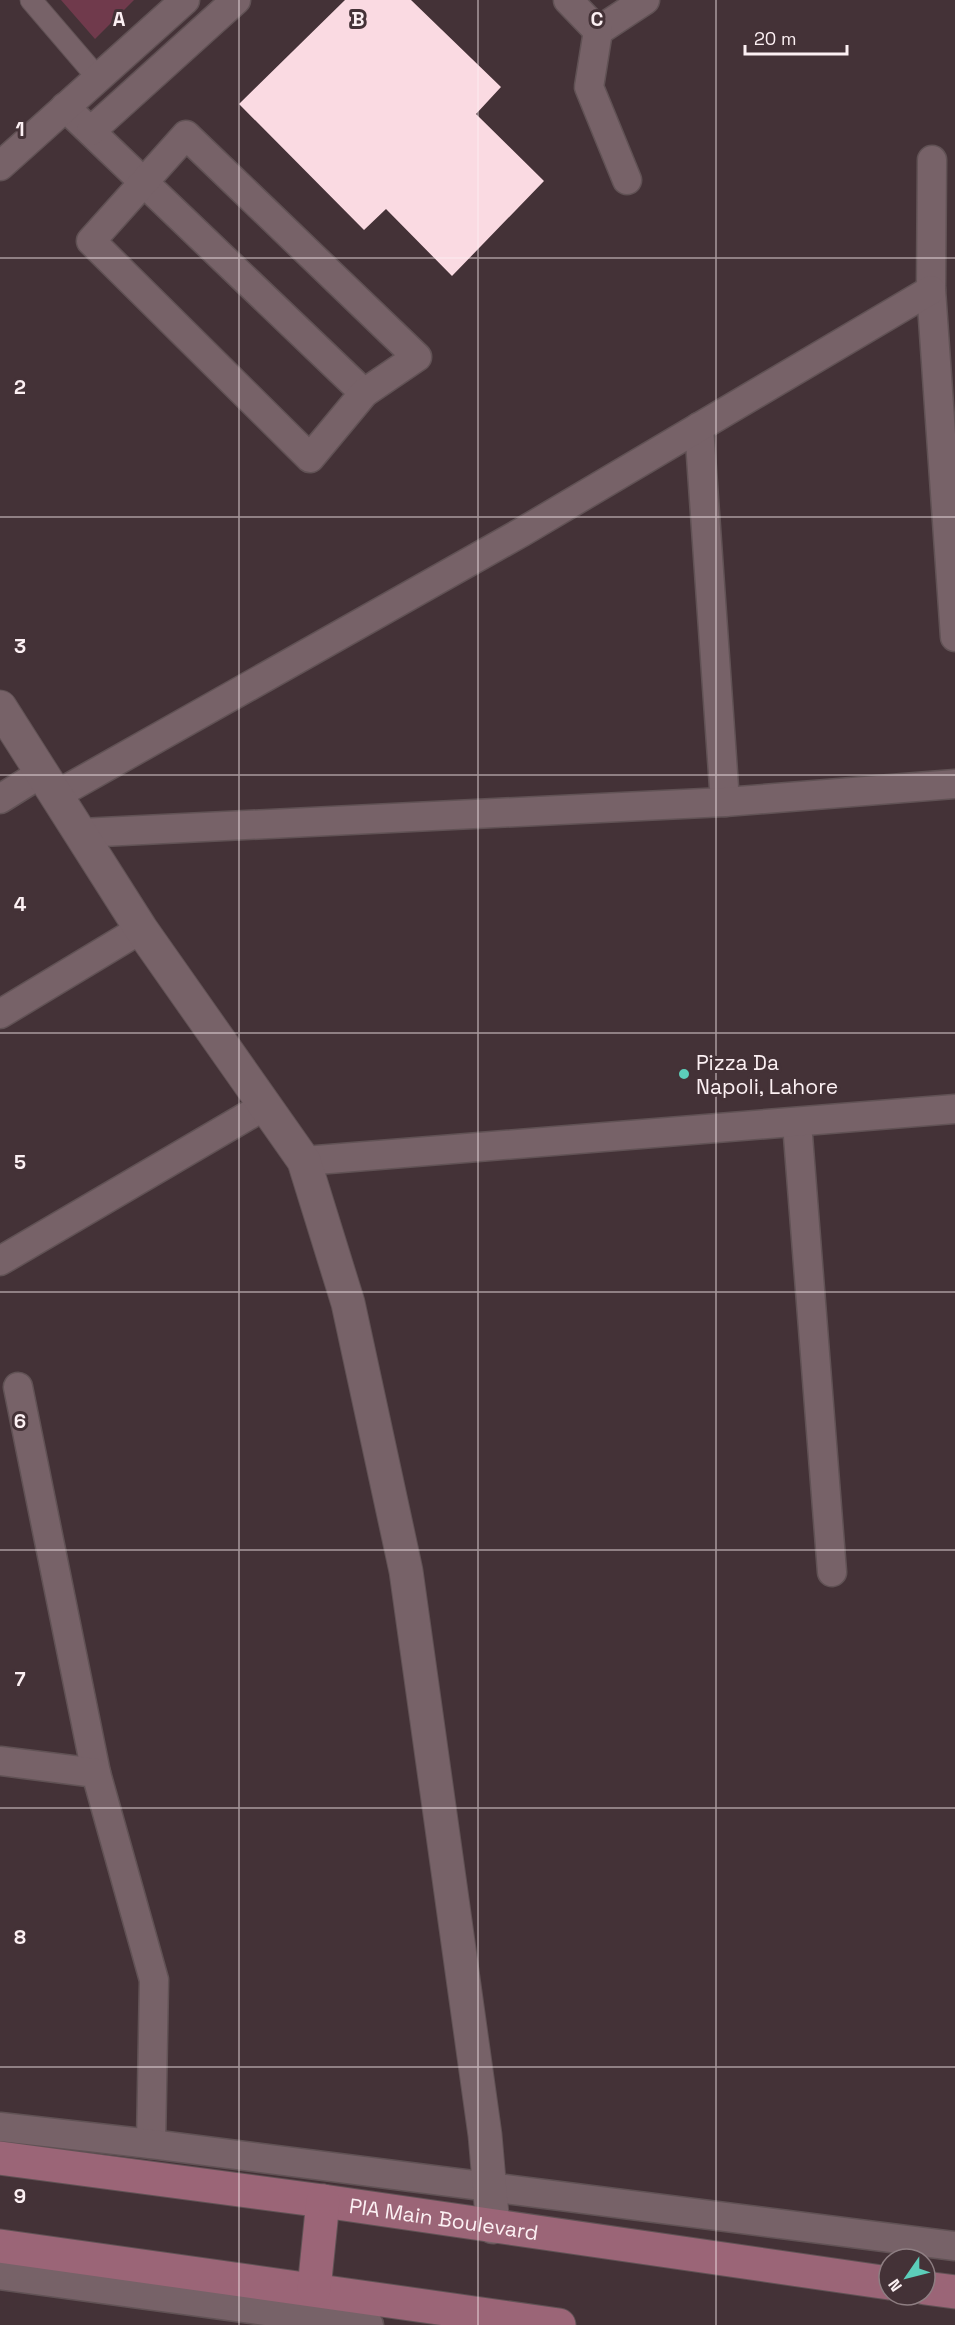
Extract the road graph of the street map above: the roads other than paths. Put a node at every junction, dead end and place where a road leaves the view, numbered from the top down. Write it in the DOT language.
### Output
graph roads {
  1 [pos="31,0"];
  2 [pos="185,0"];
  3 [pos="236,0"];
  4 [pos="568,0"];
  5 [pos="645,0"];
  6 [pos="598,31"];
  7 [pos="98,77"];
  8 [pos="65,106"];
  9 [pos="91,131"];
  10 [pos="932,160"];
  11 [pos="0,166"];
  12 [pos="627,180"];
  13 [pos="144,182"];
  14 [pos="931,290"];
  15 [pos="364,393"];
  16 [pos="699,427"];
  17 [pos="955,637"];
  18 [pos="0,707"];
  19 [pos="50,783"];
  20 [pos="955,784"];
  21 [pos="0,799"];
  22 [pos="725,802"];
  23 [pos="81,833"];
  24 [pos="141,929"];
  25 [pos="0,1014"];
  26 [pos="266,1105"];
  27 [pos="955,1109"];
  28 [pos="797,1123"];
  29 [pos="304,1161"];
  30 [pos="0,1261"];
  31 [pos="18,1387"];
  32 [pos="832,1572"];
  33 [pos="0,1761"];
  34 [pos="96,1773"];
  35 [pos="0,2127"];
  36 [pos="151,2144"];
  37 [pos="0,2158"];
  38 [pos="488,2187"];
  39 [pos="323,2201"];
  40 [pos="493,2227"];
  41 [pos="0,2246"];
  42 [pos="955,2246"];
  43 [pos="0,2275"];
  44 [pos="877,2281"];
  45 [pos="314,2289"];
  46 [pos="937,2290"];
  47 [pos="955,2292"];
  48 [pos="369,2325"];
  49 [pos="559,2325"];
  1 -- 7 [label="street"];
  2 -- 7 [label="street"];
  3 -- 9 [label="street"];
  4 -- 6 [label="street"];
  5 -- 6 [label="street"];
  6 -- 12 [label="street"];
  7 -- 8 [label="street"];
  8 -- 9 [label="street"];
  8 -- 11 [label="street"];
  9 -- 13 [label="street"];
  10 -- 14 [label="street"];
  13 -- 15 [label="street"];
  13 -- 15 [label="street"];
  13 -- 15 [label="street"];
  14 -- 16 [label="street"];
  14 -- 17 [label="street"];
  16 -- 19 [label="street"];
  16 -- 22 [label="street"];
  18 -- 19 [label="street"];
  19 -- 21 [label="street"];
  19 -- 23 [label="street"];
  20 -- 22 [label="street"];
  22 -- 23 [label="street"];
  23 -- 24 [label="street"];
  24 -- 25 [label="street"];
  24 -- 26 [label="street"];
  26 -- 29 [label="street"];
  26 -- 30 [label="street"];
  27 -- 28 [label="street"];
  28 -- 29 [label="street"];
  28 -- 32 [label="street"];
  29 -- 38 [label="street"];
  31 -- 34 [label="street"];
  33 -- 34 [label="street"];
  34 -- 36 [label="street"];
  35 -- 36 [label="street"];
  36 -- 38 [label="street"];
  37 -- 39 [label="main road, PIA Main Boulevard"];
  38 -- 40 [label="street"];
  38 -- 42 [label="street"];
  39 -- 40 [label="main road, PIA Main Boulevard"];
  39 -- 45 [label="main road"];
  40 -- 44 [label="main road, PIA Main Boulevard"];
  41 -- 45 [label="main road"];
  43 -- 48 [label="street"];
  45 -- 49 [label="main road"];
  46 -- 47 [label="main road"];
}
